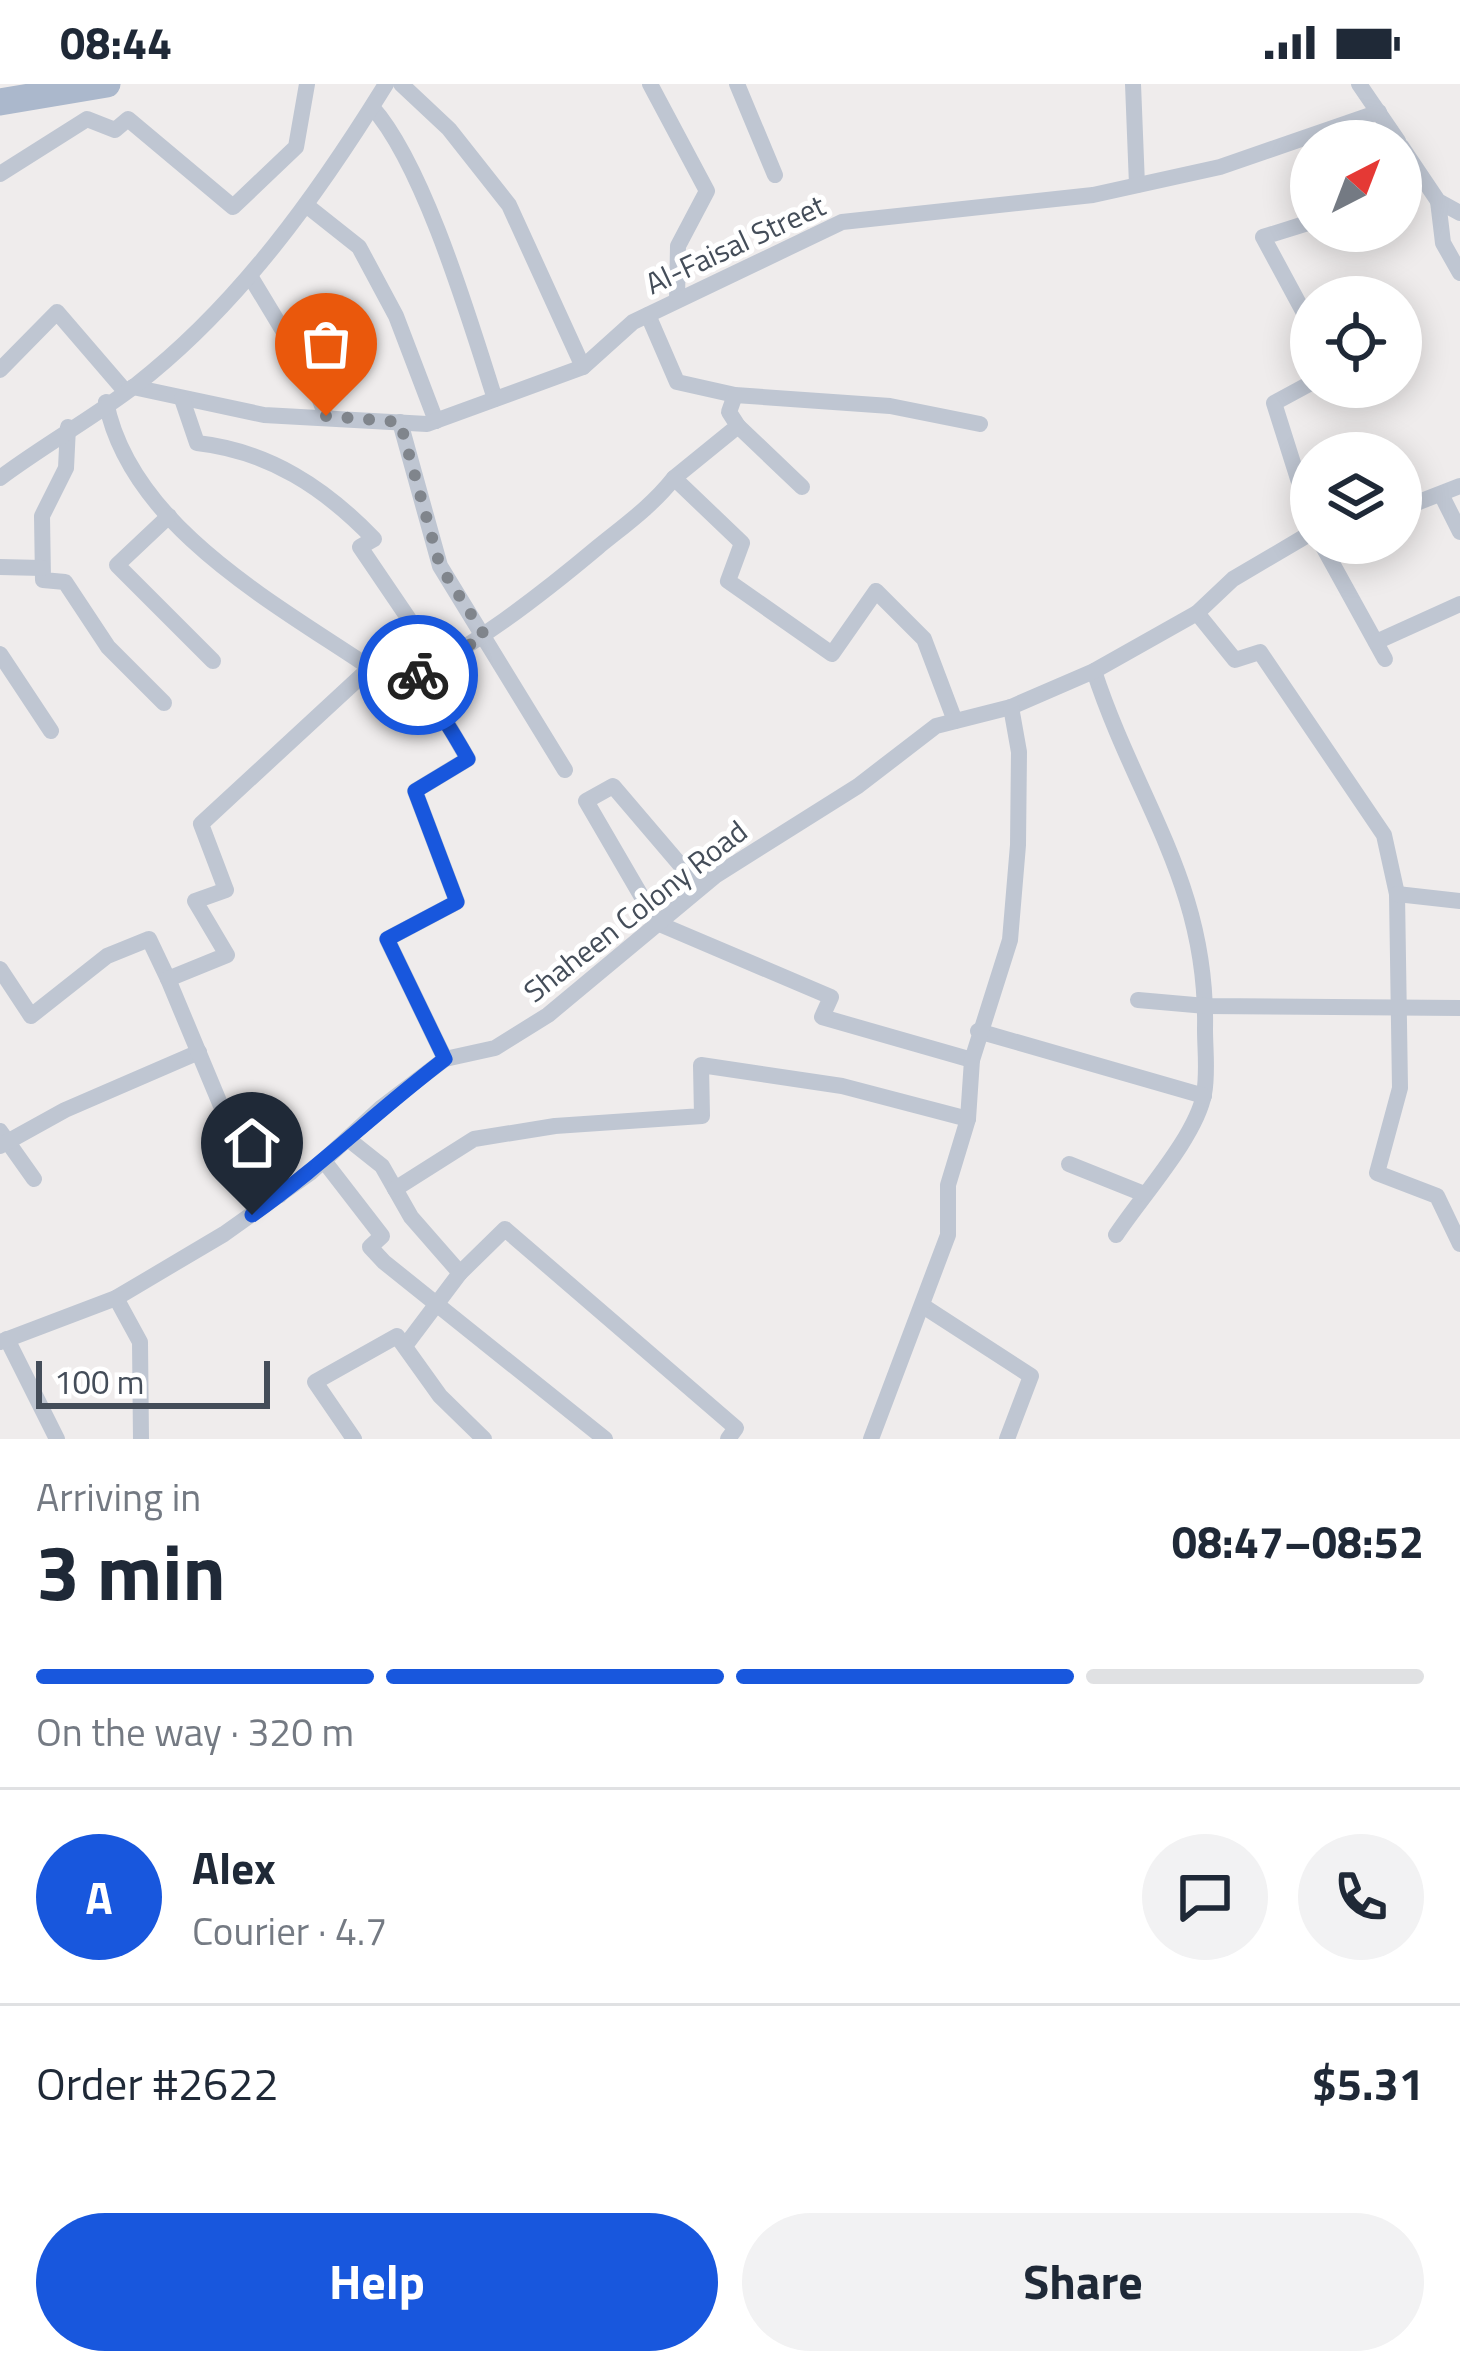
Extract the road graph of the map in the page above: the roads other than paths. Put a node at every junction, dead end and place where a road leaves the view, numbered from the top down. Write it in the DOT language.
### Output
graph roads {
  1 [pos="107,84"];
  2 [pos="307,84"];
  3 [pos="386,84"];
  4 [pos="401,84"];
  5 [pos="650,84"];
  6 [pos="736,84"];
  7 [pos="1133,84"];
  8 [pos="1359,84"];
  9 [pos="0,102"];
  10 [pos="372,107"];
  11 [pos="1378,112"];
  12 [pos="1360,120"];
  13 [pos="1383,120"];
  14 [pos="1290,146"];
  15 [pos="0,174"];
  16 [pos="775,175"];
  17 [pos="1422,177"];
  18 [pos="1137,185"];
  19 [pos="1438,201"];
  20 [pos="306,205"];
  21 [pos="1460,213"];
  22 [pos="1290,228"];
  23 [pos="1460,273"];
  24 [pos="250,276"];
  25 [pos="1290,287"];
  26 [pos="677,300"];
  27 [pos="648,315"];
  28 [pos="583,367"];
  29 [pos="0,370"];
  30 [pos="129,389"];
  31 [pos="1290,394"];
  32 [pos="735,395"];
  33 [pos="182,398"];
  34 [pos="495,399"];
  35 [pos="106,402"];
  36 [pos="326,416"];
  37 [pos="436,421"];
  38 [pos="400,422"];
  39 [pos="980,424"];
  40 [pos="738,426"];
  41 [pos="68,427"];
  42 [pos="1290,454"];
  43 [pos="0,478"];
  44 [pos="674,478"];
  45 [pos="1460,486"];
  46 [pos="802,487"];
  47 [pos="1442,496"];
  48 [pos="1422,502"];
  49 [pos="169,516"];
  50 [pos="1460,532"];
  51 [pos="1290,545"];
  52 [pos="1333,564"];
  53 [pos="0,567"];
  54 [pos="42,568"];
  55 [pos="1460,604"];
  56 [pos="1197,613"];
  57 [pos="485,636"];
  58 [pos="1376,642"];
  59 [pos="0,654"];
  60 [pos="1385,659"];
  61 [pos="213,661"];
  62 [pos="375,669"];
  63 [pos="1094,671"];
  64 [pos="404,683"];
  65 [pos="164,703"];
  66 [pos="1011,707"];
  67 [pos="955,721"];
  68 [pos="51,731"];
  69 [pos="565,770"];
  70 [pos="700,888"];
  71 [pos="1397,894"];
  72 [pos="1460,901"];
  73 [pos="657,923"];
  74 [pos="0,969"];
  75 [pos="168,979"];
  76 [pos="1138,1000"];
  77 [pos="1206,1006"];
  78 [pos="1402,1008"];
  79 [pos="1460,1008"];
  80 [pos="978,1031"];
  81 [pos="199,1052"];
  82 [pos="445,1059"];
  83 [pos="972,1060"];
  84 [pos="1204,1096"];
  85 [pos="968,1119"];
  86 [pos="348,1138"];
  87 [pos="2,1139"];
  88 [pos="324,1161"];
  89 [pos="1069,1164"];
  90 [pos="34,1179"];
  91 [pos="395,1189"];
  92 [pos="1144,1194"];
  93 [pos="280,1195"];
  94 [pos="1116,1235"];
  95 [pos="1460,1244"];
  96 [pos="460,1273"];
  97 [pos="116,1298"];
  98 [pos="923,1306"];
  99 [pos="434,1307"];
  100 [pos="3,1340"];
  101 [pos="404,1346"];
  102 [pos="57,1439"];
  103 [pos="141,1439"];
  104 [pos="354,1439"];
  105 [pos="484,1439"];
  106 [pos="604,1439"];
  107 [pos="728,1439"];
  108 [pos="871,1439"];
  109 [pos="1007,1439"];
  1 -- 9 [label="main road"];
  2 -- 15 [label="street"];
  3 -- 10 [label="street"];
  4 -- 28 [label="street"];
  5 -- 26 [label="street"];
  6 -- 16 [label="street"];
  7 -- 18 [label="street"];
  8 -- 11 [label="street"];
  10 -- 20 [label="street"];
  10 -- 34 [label="street"];
  11 -- 12 [label="street, Al-Faisal Street"];
  11 -- 13 [label="street"];
  14 -- 18 [label="street, Al-Faisal Street"];
  17 -- 19 [label="street"];
  18 -- 26 [label="street, Al-Faisal Street"];
  19 -- 21 [label="street"];
  19 -- 23 [label="street"];
  20 -- 24 [label="street"];
  20 -- 37 [label="street"];
  22 -- 25 [label="street"];
  24 -- 30 [label="street"];
  24 -- 36 [label="street"];
  26 -- 27 [label="street, Al-Faisal Street"];
  27 -- 28 [label="street, Al-Faisal Street"];
  27 -- 32 [label="street"];
  28 -- 34 [label="street, Al-Faisal Street"];
  29 -- 30 [label="street"];
  30 -- 33 [label="street, Al-Faisal Street"];
  30 -- 35 [label="street"];
  31 -- 42 [label="street"];
  32 -- 39 [label="street"];
  32 -- 40 [label="street"];
  33 -- 36 [label="street, Al-Faisal Street"];
  33 -- 62 [label="street"];
  34 -- 37 [label="street, Al-Faisal Street"];
  35 -- 41 [label="street"];
  35 -- 49 [label="street"];
  36 -- 38 [label="street, Al-Faisal Street"];
  37 -- 38 [label="street, Al-Faisal Street"];
  38 -- 57 [label="street"];
  40 -- 44 [label="street"];
  40 -- 46 [label="street"];
  41 -- 43 [label="street"];
  41 -- 54 [label="street"];
  44 -- 57 [label="street"];
  44 -- 67 [label="street"];
  45 -- 47 [label="street"];
  47 -- 48 [label="street"];
  47 -- 50 [label="street"];
  49 -- 61 [label="street"];
  49 -- 62 [label="street"];
  51 -- 56 [label="street, Shaheen Colony Road"];
  52 -- 58 [label="street"];
  53 -- 54 [label="street"];
  54 -- 65 [label="street"];
  55 -- 58 [label="street"];
  56 -- 63 [label="street, Shaheen Colony Road"];
  56 -- 71 [label="street"];
  57 -- 64 [label="street"];
  57 -- 69 [label="street"];
  58 -- 60 [label="street"];
  59 -- 68 [label="street"];
  62 -- 64 [label="street"];
  62 -- 75 [label="street"];
  63 -- 66 [label="street, Shaheen Colony Road"];
  63 -- 77 [label="street"];
  64 -- 82 [label="street"];
  66 -- 67 [label="street, Shaheen Colony Road"];
  66 -- 80 [label="street"];
  67 -- 70 [label="street, Shaheen Colony Road"];
  70 -- 73 [label="street, Shaheen Colony Road"];
  70 -- 73 [label="street"];
  71 -- 72 [label="street"];
  71 -- 78 [label="street"];
  73 -- 82 [label="street, Shaheen Colony Road"];
  73 -- 83 [label="street"];
  74 -- 75 [label="street"];
  75 -- 81 [label="street"];
  76 -- 77 [label="street"];
  77 -- 78 [label="street"];
  77 -- 84 [label="street"];
  78 -- 79 [label="street"];
  78 -- 95 [label="street"];
  80 -- 83 [label="street"];
  80 -- 84 [label="street"];
  81 -- 87 [label="street"];
  81 -- 93 [label="street"];
  82 -- 86 [label="street, Shaheen Colony Road"];
  83 -- 85 [label="street"];
  84 -- 92 [label="street"];
  85 -- 91 [label="street"];
  85 -- 98 [label="street"];
  86 -- 88 [label="street, Shaheen Colony Road"];
  86 -- 91 [label="street"];
  87 -- 90 [label="street"];
  88 -- 93 [label="street, Shaheen Colony Road"];
  88 -- 99 [label="street"];
  89 -- 92 [label="street"];
  91 -- 96 [label="street"];
  92 -- 94 [label="street"];
  93 -- 97 [label="street, Shaheen Colony Road"];
  96 -- 99 [label="street"];
  96 -- 107 [label="street"];
  97 -- 100 [label="street, Shaheen Colony Road"];
  97 -- 103 [label="street"];
  98 -- 108 [label="street"];
  98 -- 109 [label="street"];
  99 -- 101 [label="street"];
  99 -- 106 [label="street"];
  100 -- 102 [label="street"];
  101 -- 104 [label="street"];
  101 -- 105 [label="street"];
}
